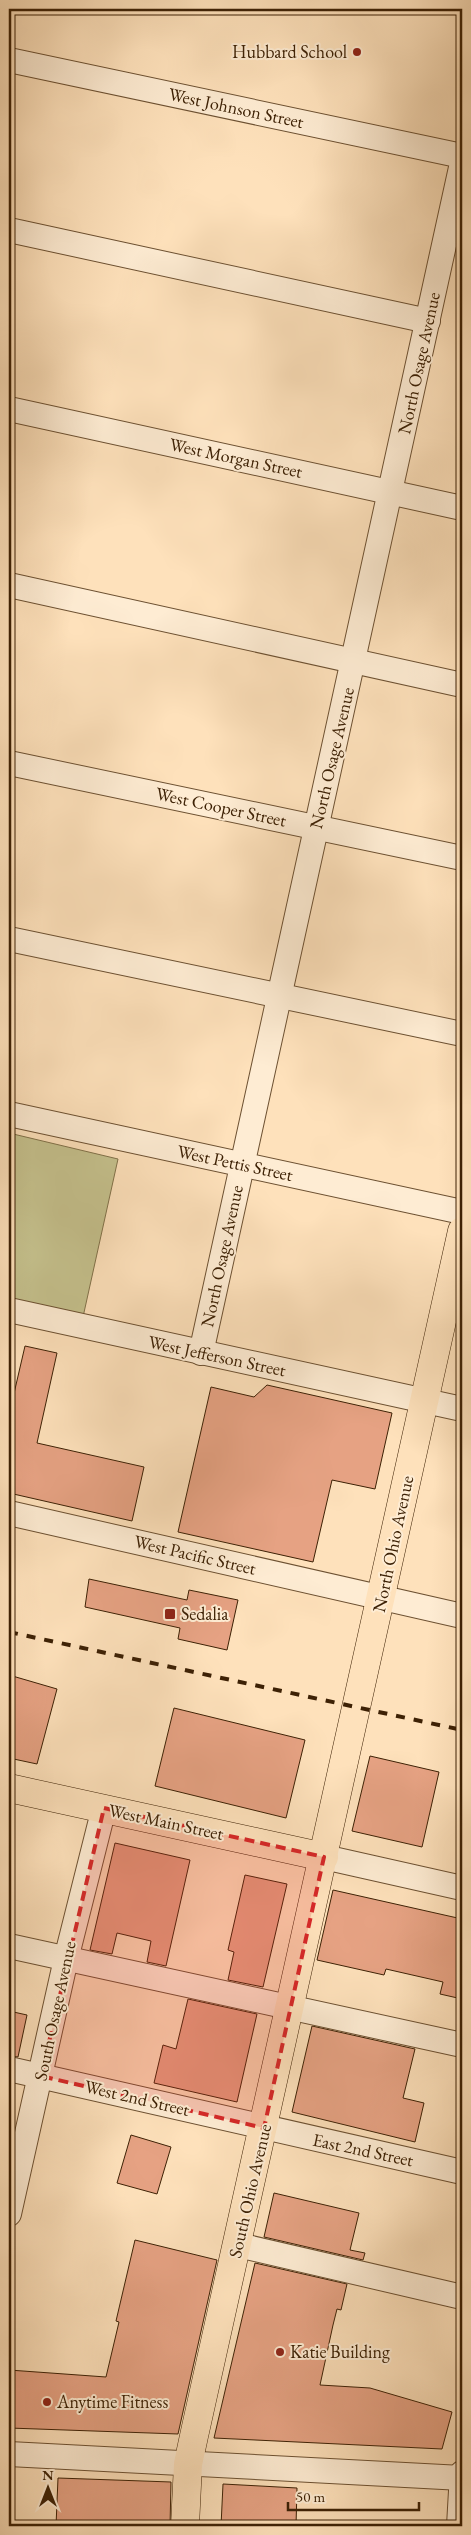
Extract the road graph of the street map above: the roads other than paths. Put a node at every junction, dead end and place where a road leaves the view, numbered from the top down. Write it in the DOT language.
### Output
graph roads {
  1 [pos="9,60"];
  2 [pos="462,156"];
  3 [pos="462,163"];
  4 [pos="9,230"];
  5 [pos="428,321"];
  6 [pos="9,409"];
  7 [pos="391,492"];
  8 [pos="462,508"];
  9 [pos="9,585"];
  10 [pos="354,661"];
  11 [pos="462,685"];
  12 [pos="9,763"];
  13 [pos="317,828"];
  14 [pos="462,858"];
  15 [pos="9,939"];
  16 [pos="280,995"];
  17 [pos="462,1034"];
  18 [pos="9,1114"];
  19 [pos="242,1165"];
  20 [pos="462,1212"];
  21 [pos="462,1231"];
  22 [pos="9,1310"];
  23 [pos="201,1353"];
  24 [pos="425,1401"];
  25 [pos="462,1409"];
  26 [pos="9,1513"];
  27 [pos="381,1598"];
  28 [pos="462,1616"];
  29 [pos="9,1788"];
  30 [pos="104,1808"];
  31 [pos="324,1857"];
  32 [pos="462,1888"];
  33 [pos="9,1946"];
  34 [pos="66,1958"];
  35 [pos="291,2008"];
  36 [pos="462,2045"];
  37 [pos="9,2069"];
  38 [pos="41,2076"];
  39 [pos="264,2128"];
  40 [pos="462,2172"];
  41 [pos="9,2214"];
  42 [pos="238,2245"];
  43 [pos="462,2297"];
  44 [pos="9,2454"];
  45 [pos="188,2464"];
  46 [pos="462,2473"];
  47 [pos="462,2478"];
  48 [pos="185,2526"];
  49 [pos="459,2526"];
  1 -- 2 [label="street, West Johnson Street"];
  3 -- 5 [label="street, North Osage Avenue"];
  4 -- 5 [label="street"];
  5 -- 7 [label="street, North Osage Avenue"];
  6 -- 7 [label="street, West Morgan Street"];
  7 -- 8 [label="street, West Morgan Street"];
  7 -- 10 [label="street, North Osage Avenue"];
  9 -- 10 [label="street"];
  10 -- 11 [label="street"];
  10 -- 13 [label="street, North Osage Avenue"];
  12 -- 13 [label="street, West Cooper Street"];
  13 -- 14 [label="street, West Cooper Street"];
  13 -- 16 [label="street, North Osage Avenue"];
  15 -- 16 [label="street"];
  16 -- 17 [label="street"];
  16 -- 19 [label="street, North Osage Avenue"];
  18 -- 19 [label="street, West Pettis Street"];
  19 -- 20 [label="street, West Pettis Street"];
  19 -- 23 [label="street, North Osage Avenue"];
  21 -- 24 [label="main road, North Ohio Avenue"];
  22 -- 23 [label="street, West Jefferson Street"];
  23 -- 24 [label="street, West Jefferson Street"];
  24 -- 25 [label="street, West Jefferson Street"];
  24 -- 27 [label="main road, North Ohio Avenue"];
  26 -- 27 [label="street, West Pacific Street"];
  27 -- 28 [label="street, West Pacific Street"];
  27 -- 31 [label="main road, North Ohio Avenue"];
  29 -- 30 [label="main road, West Main Street"];
  30 -- 31 [label="main road, West Main Street"];
  30 -- 34 [label="street, South Osage Avenue"];
  31 -- 32 [label="street"];
  31 -- 35 [label="main road, South Ohio Avenue"];
  33 -- 34 [label="street"];
  34 -- 35 [label="street"];
  34 -- 38 [label="street, South Osage Avenue"];
  35 -- 36 [label="street"];
  35 -- 39 [label="main road, South Ohio Avenue"];
  37 -- 38 [label="street, West 2nd Street"];
  38 -- 39 [label="street, West 2nd Street"];
  38 -- 41 [label="street, South Osage Avenue"];
  39 -- 40 [label="street, East 2nd Street"];
  39 -- 42 [label="main road, South Ohio Avenue"];
  42 -- 43 [label="street"];
  42 -- 45 [label="main road, South Ohio Avenue"];
  44 -- 45 [label="street"];
  45 -- 47 [label="street"];
  45 -- 48 [label="main road, South Ohio Avenue"];
  46 -- 47 [label="street"];
  47 -- 49 [label="street"];
}
